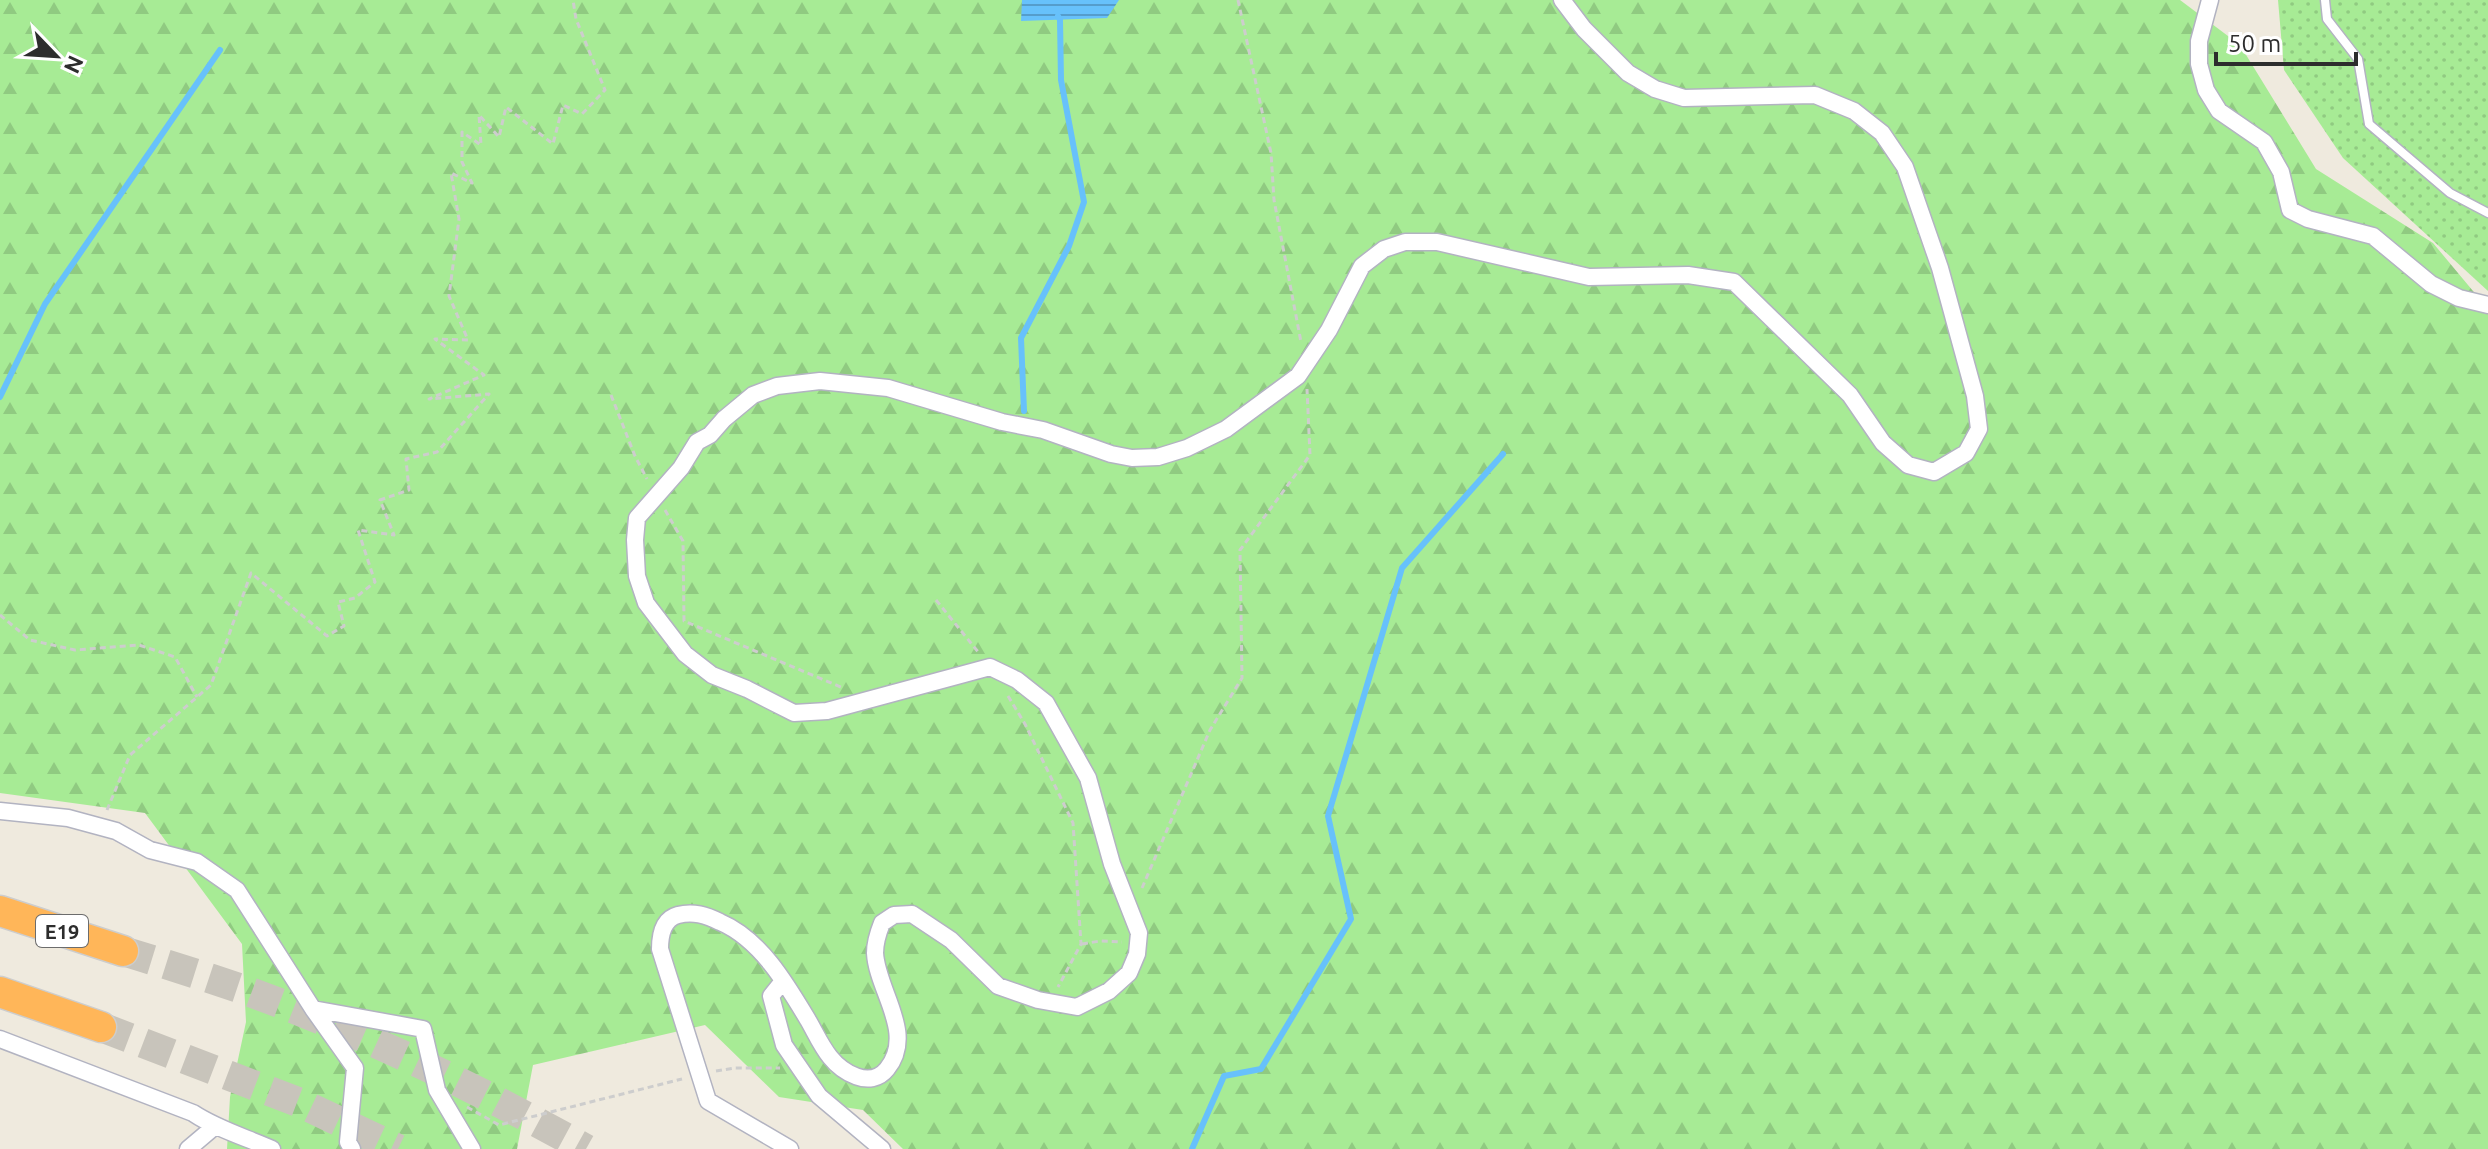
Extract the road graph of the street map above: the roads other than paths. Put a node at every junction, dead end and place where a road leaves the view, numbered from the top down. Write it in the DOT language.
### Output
graph roads {
  1 [pos="1562,0"];
  2 [pos="2210,0"];
  3 [pos="2325,0"];
  4 [pos="2488,213"];
  5 [pos="2488,305"];
  6 [pos="0,811"];
  7 [pos="0,911"];
  8 [pos="123,951"];
  9 [pos="783,981"];
  10 [pos="0,992"];
  11 [pos="313,1009"];
  12 [pos="101,1027"];
  13 [pos="0,1039"];
  14 [pos="214,1127"];
  15 [pos="188,1149"];
  16 [pos="272,1149"];
  17 [pos="352,1149"];
  18 [pos="472,1149"];
  19 [pos="790,1149"];
  20 [pos="882,1149"];
  1 -- 9 [label="street"];
  2 -- 5 [label="street"];
  3 -- 4 [label="lane"];
  6 -- 11 [label="street"];
  7 -- 8 [label="highway, E19"];
  9 -- 19 [label="street"];
  9 -- 20 [label="street"];
  10 -- 12 [label="highway"];
  11 -- 17 [label="street"];
  11 -- 18 [label="street"];
  13 -- 14 [label="street"];
  14 -- 15 [label="street"];
  14 -- 16 [label="street"];
}
